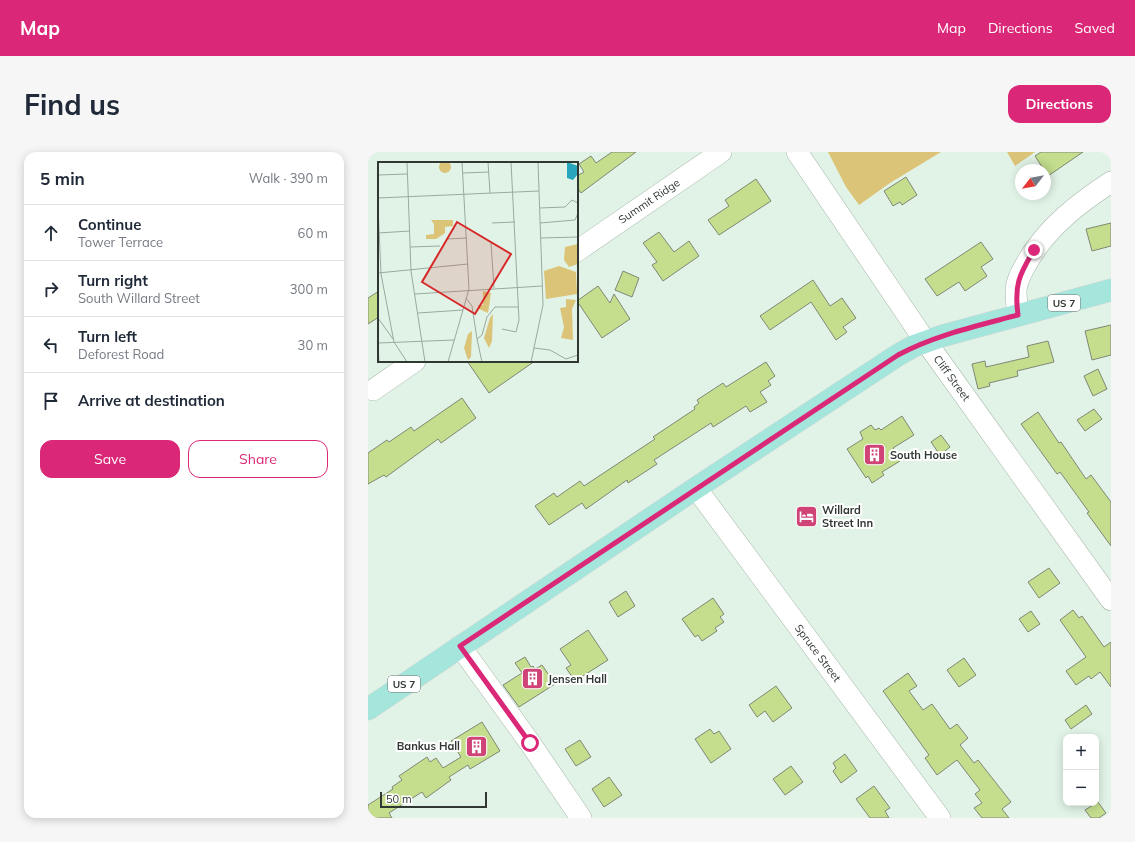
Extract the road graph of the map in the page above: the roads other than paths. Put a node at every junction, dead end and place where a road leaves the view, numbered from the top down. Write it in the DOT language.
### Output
graph roads {
  1 [pos="721,152"];
  2 [pos="797,152"];
  3 [pos="1111,182"];
  4 [pos="578,250"];
  5 [pos="1111,290"];
  6 [pos="1018,315"];
  7 [pos="925,342"];
  8 [pos="414,362"];
  9 [pos="373,390"];
  10 [pos="696,488"];
  11 [pos="1111,600"];
  12 [pos="460,646"];
  13 [pos="368,709"];
  14 [pos="581,818"];
  15 [pos="940,818"];
  1 -- 4 [label="street, Summit Ridge"];
  2 -- 7 [label="street, Cliff Street"];
  3 -- 6 [label="street"];
  5 -- 6 [label="main road, US 7"];
  6 -- 7 [label="main road, US 7"];
  7 -- 10 [label="main road, US 7"];
  7 -- 11 [label="street, Cliff Street"];
  8 -- 9 [label="street"];
  10 -- 12 [label="main road, US 7"];
  10 -- 15 [label="street, Spruce Street"];
  12 -- 13 [label="main road, US 7"];
  12 -- 14 [label="street"];
}
